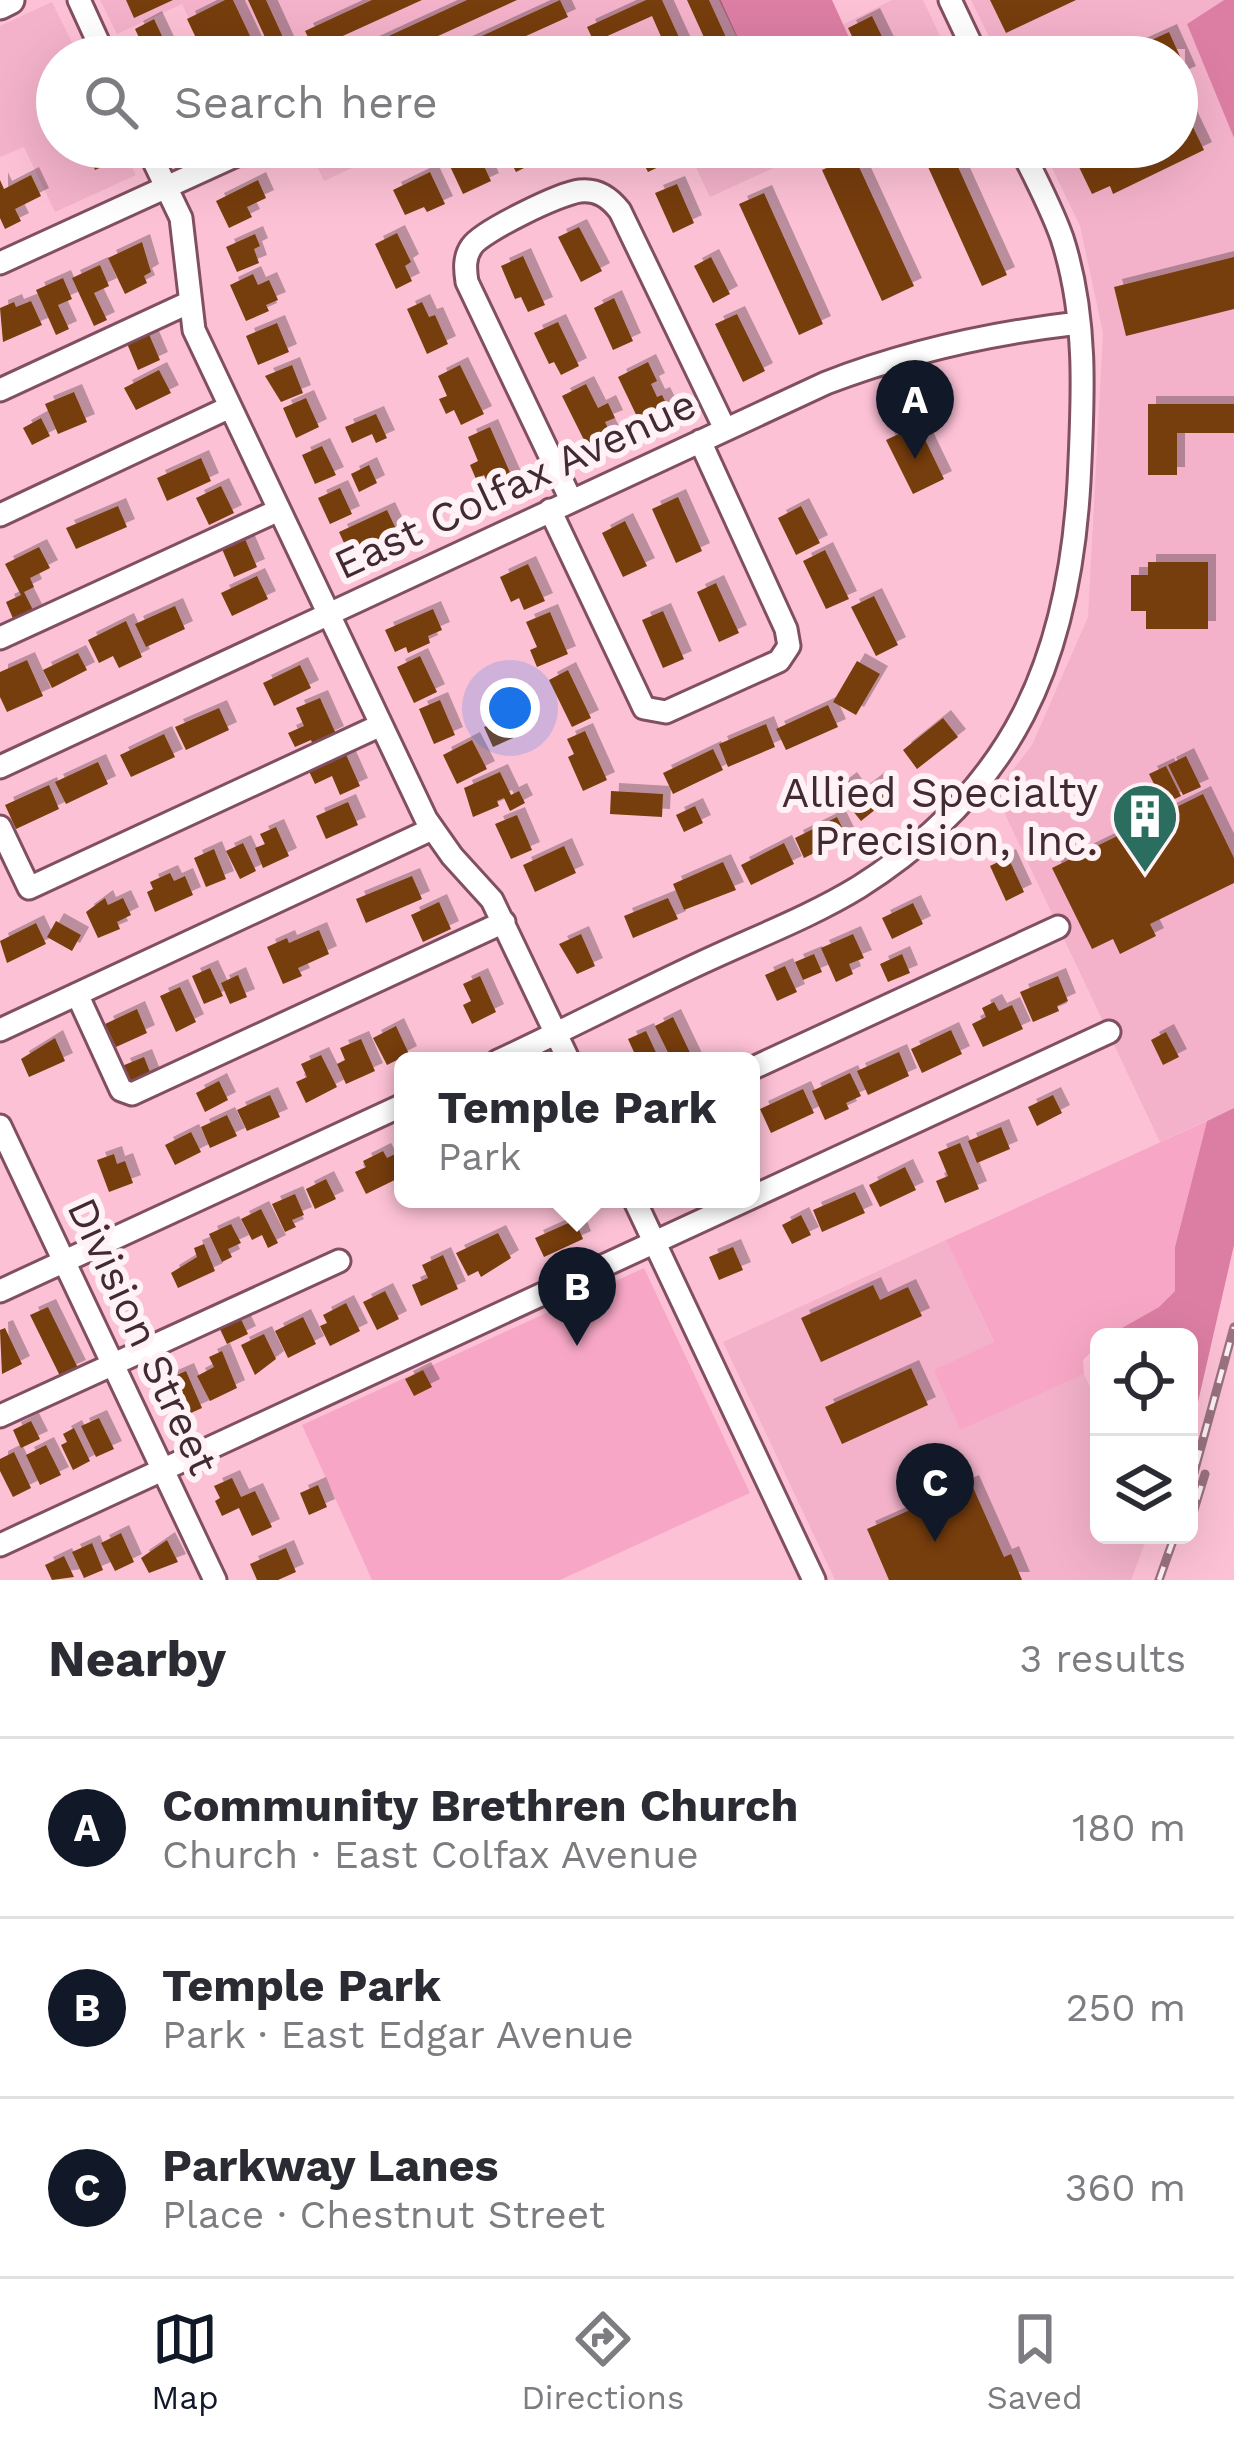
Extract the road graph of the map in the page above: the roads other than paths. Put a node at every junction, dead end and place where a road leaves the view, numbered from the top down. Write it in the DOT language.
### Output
graph roads {
  1 [pos="10,0"];
  2 [pos="79,0"];
  3 [pos="950,0"];
  4 [pos="0,5"];
  5 [pos="95,36"];
  6 [pos="967,36"];
  7 [pos="157,168"];
  8 [pos="209,168"];
  9 [pos="1030,168"];
  10 [pos="166,188"];
  11 [pos="0,263"];
  12 [pos="188,302"];
  13 [pos="1079,323"];
  14 [pos="0,390"];
  15 [pos="230,406"];
  16 [pos="725,429"];
  17 [pos="700,441"];
  18 [pos="560,505"];
  19 [pos="279,510"];
  20 [pos="0,515"];
  21 [pos="328,613"];
  22 [pos="0,638"];
  23 [pos="381,725"];
  24 [pos="0,767"];
  25 [pos="0,826"];
  26 [pos="432,829"];
  27 [pos="504,922"];
  28 [pos="1058,927"];
  29 [pos="77,994"];
  30 [pos="0,1030"];
  31 [pos="556,1032"];
  32 [pos="1109,1032"];
  33 [pos="516,1052"];
  34 [pos="565,1052"];
  35 [pos="760,1065"];
  36 [pos="394,1109"];
  37 [pos="0,1126"];
  38 [pos="5,1151"];
  39 [pos="760,1195"];
  40 [pos="638,1208"];
  41 [pos="733,1208"];
  42 [pos="656,1244"];
  43 [pos="64,1261"];
  44 [pos="339,1261"];
  45 [pos="0,1291"];
  46 [pos="113,1364"];
  47 [pos="0,1416"];
  48 [pos="163,1469"];
  49 [pos="0,1545"];
  50 [pos="208,1578"];
  51 [pos="814,1580"];
  1 -- 4 [label="main road"];
  2 -- 5 [label="street"];
  3 -- 6 [label="street"];
  7 -- 10 [label="street"];
  8 -- 10 [label="street"];
  9 -- 13 [label="street"];
  10 -- 11 [label="street"];
  10 -- 12 [label="street"];
  12 -- 14 [label="street"];
  12 -- 15 [label="street"];
  13 -- 16 [label="street, East Colfax Avenue"];
  13 -- 31 [label="street"];
  15 -- 19 [label="street"];
  15 -- 20 [label="street"];
  16 -- 17 [label="street, East Colfax Avenue"];
  16 -- 18 [label="street"];
  17 -- 18 [label="street, East Colfax Avenue"];
  17 -- 18 [label="street"];
  18 -- 21 [label="street, East Colfax Avenue"];
  19 -- 21 [label="street"];
  19 -- 22 [label="street"];
  21 -- 23 [label="street"];
  21 -- 24 [label="street, East Colfax Avenue"];
  23 -- 25 [label="street"];
  23 -- 26 [label="street"];
  26 -- 27 [label="street"];
  26 -- 29 [label="street"];
  27 -- 29 [label="street"];
  27 -- 31 [label="street"];
  28 -- 35 [label="street"];
  29 -- 30 [label="street"];
  31 -- 33 [label="street"];
  31 -- 34 [label="street"];
  32 -- 39 [label="street"];
  36 -- 43 [label="street"];
  37 -- 38 [label="street, Division Street"];
  38 -- 43 [label="street, Division Street"];
  40 -- 42 [label="street"];
  41 -- 42 [label="street"];
  42 -- 48 [label="street"];
  42 -- 51 [label="street"];
  43 -- 45 [label="street"];
  43 -- 46 [label="street, Division Street"];
  44 -- 46 [label="street"];
  46 -- 47 [label="street"];
  46 -- 48 [label="street, Division Street"];
  48 -- 49 [label="street"];
  48 -- 50 [label="street, Division Street"];
}
